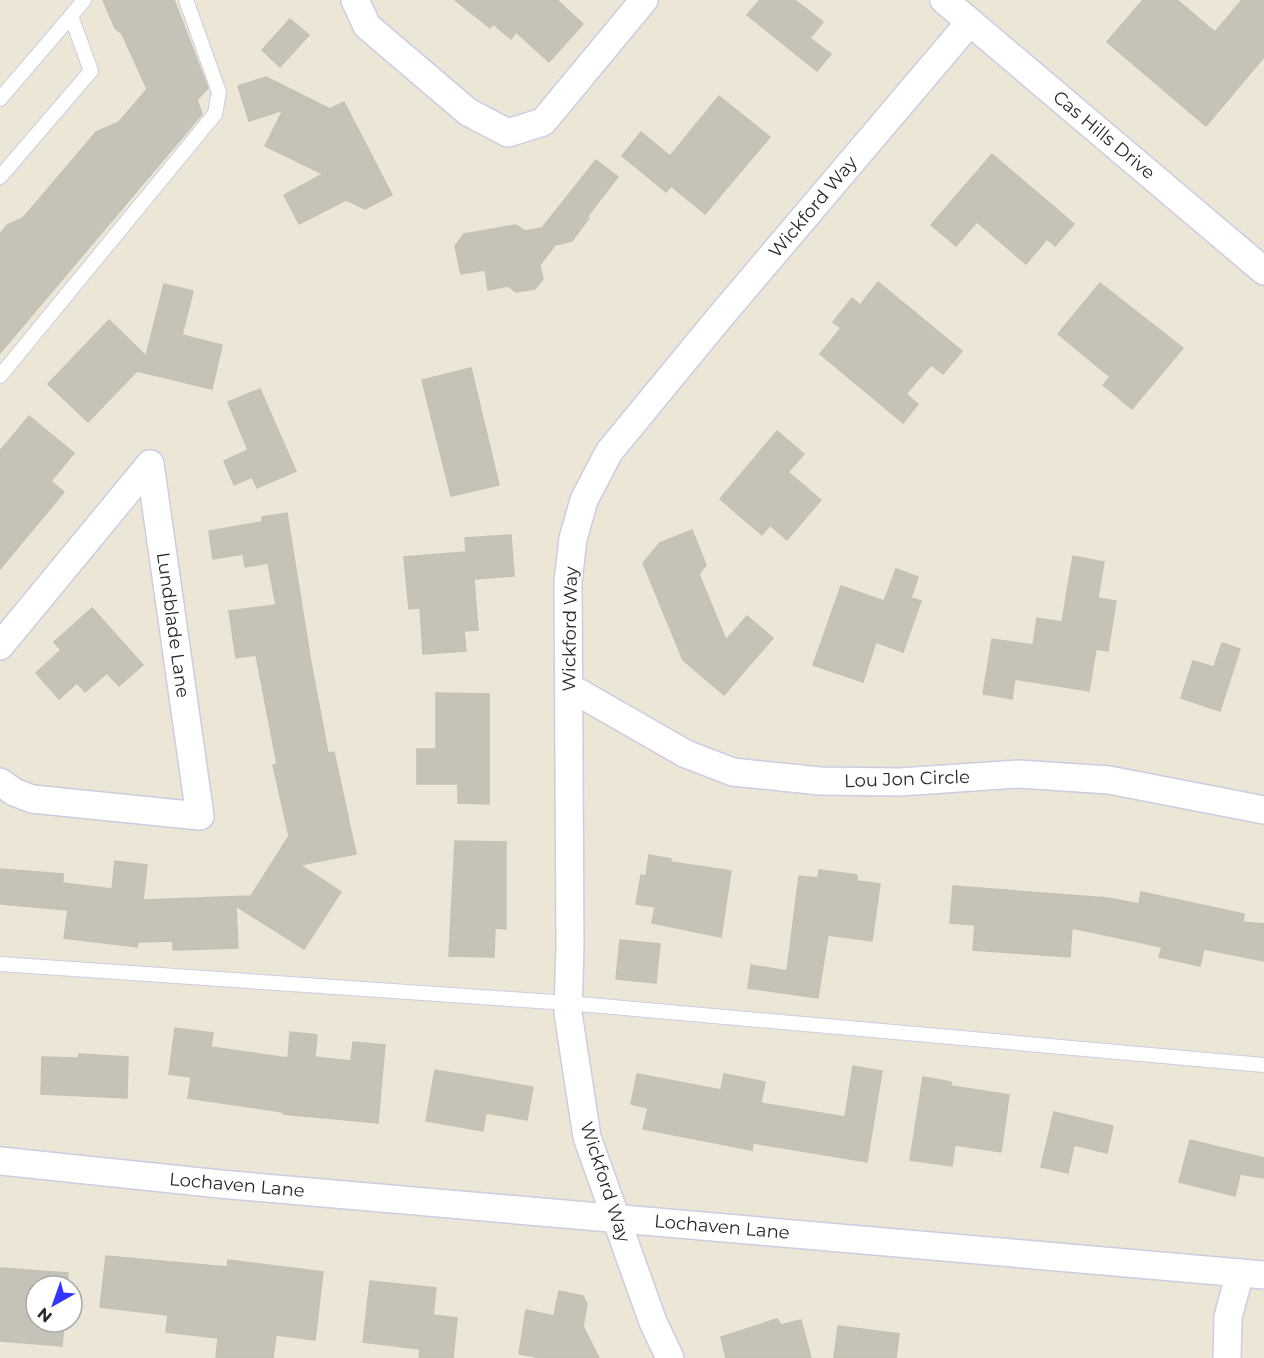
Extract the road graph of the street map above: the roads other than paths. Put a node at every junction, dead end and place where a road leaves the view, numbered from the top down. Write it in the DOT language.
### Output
graph roads {
  1 [pos="84,0"];
  2 [pos="186,0"];
  3 [pos="355,0"];
  4 [pos="644,0"];
  5 [pos="944,0"];
  6 [pos="71,15"];
  7 [pos="970,22"];
  8 [pos="0,99"];
  9 [pos="2,172"];
  10 [pos="1264,271"];
  11 [pos="0,376"];
  12 [pos="0,646"];
  13 [pos="569,687"];
  14 [pos="0,782"];
  15 [pos="1264,810"];
  16 [pos="0,964"];
  17 [pos="568,1003"];
  18 [pos="1264,1065"];
  19 [pos="0,1161"];
  20 [pos="615,1217"];
  21 [pos="1252,1274"];
  22 [pos="670,1358"];
  23 [pos="1227,1358"];
  1 -- 6 [label="lane"];
  2 -- 11 [label="lane"];
  3 -- 4 [label="street"];
  5 -- 7 [label="street, Cas Hills Drive"];
  6 -- 8 [label="lane"];
  6 -- 9 [label="lane"];
  7 -- 10 [label="street, Cas Hills Drive"];
  7 -- 13 [label="street, Wickford Way"];
  12 -- 14 [label="street, Lundblade Lane"];
  13 -- 15 [label="street, Lou Jon Circle"];
  13 -- 17 [label="street, Wickford Way"];
  16 -- 17 [label="lane"];
  17 -- 18 [label="lane"];
  17 -- 20 [label="street, Wickford Way"];
  19 -- 20 [label="street, Lochaven Lane"];
  20 -- 21 [label="street, Lochaven Lane"];
  20 -- 22 [label="street, Wickford Way"];
  21 -- 23 [label="street"];
}
